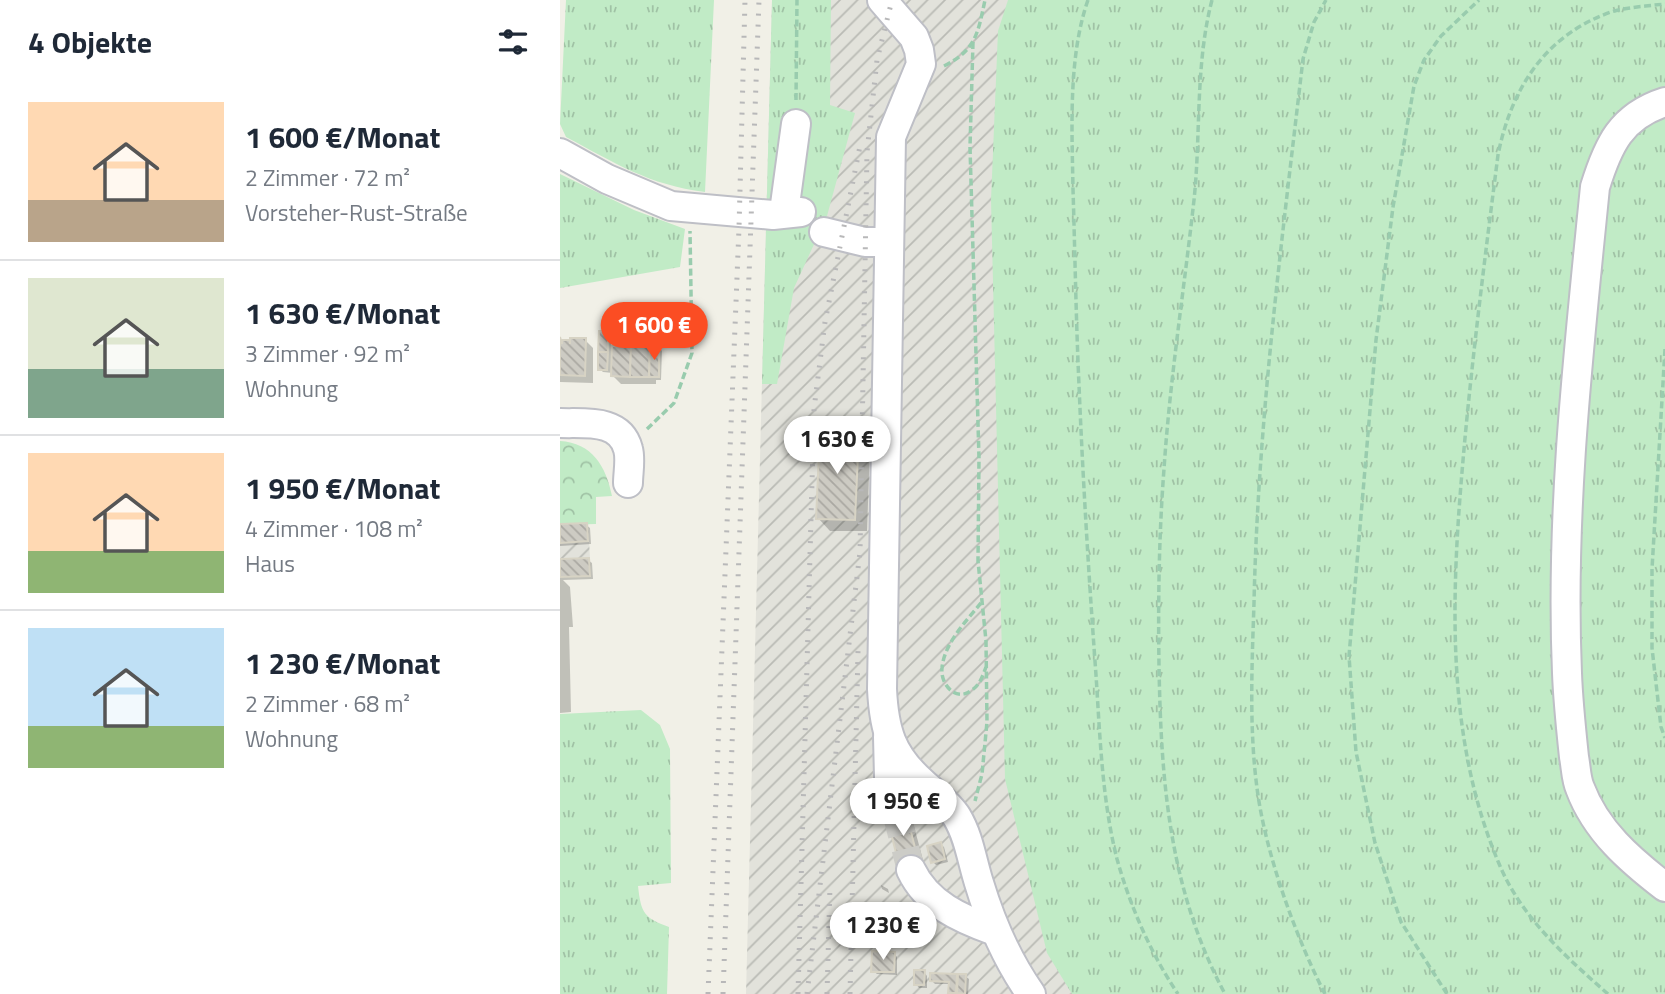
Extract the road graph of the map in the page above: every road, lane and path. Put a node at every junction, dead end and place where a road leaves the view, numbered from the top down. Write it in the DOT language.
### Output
graph roads {
  1 [pos="797,0"];
  2 [pos="882,0"];
  3 [pos="985,0"];
  4 [pos="1088,0"];
  5 [pos="1212,0"];
  6 [pos="1326,0"];
  7 [pos="1479,0"];
  8 [pos="1665,4"];
  9 [pos="973,42"];
  10 [pos="921,64"];
  11 [pos="1665,102"];
  12 [pos="796,124"];
  13 [pos="560,153"];
  14 [pos="689,208"];
  15 [pos="824,232"];
  16 [pos="888,242"];
  17 [pos="1665,349"];
  18 [pos="560,423"];
  19 [pos="628,448"];
  20 [pos="628,483"];
  21 [pos="982,601"];
  22 [pos="986,665"];
  23 [pos="888,737"];
  24 [pos="1665,738"];
  25 [pos="894,808"];
  26 [pos="965,833"];
  27 [pos="911,870"];
  28 [pos="1665,887"];
  29 [pos="995,931"];
  30 [pos="1031,994"];
  31 [pos="1178,994"];
  32 [pos="1225,994"];
  33 [pos="1325,994"];
  34 [pos="1447,994"];
  35 [pos="1608,994"];
  1 -- 12 [label="path"];
  2 -- 10 [label="street"];
  3 -- 9 [label="path"];
  4 -- 31 [label="path"];
  5 -- 32 [label="path"];
  6 -- 33 [label="path"];
  7 -- 34 [label="path"];
  8 -- 35 [label="path"];
  9 -- 10 [label="path"];
  9 -- 21 [label="path"];
  10 -- 16 [label="street"];
  11 -- 28 [label="street"];
  12 -- 14 [label="street"];
  13 -- 14 [label="street"];
  14 -- 19 [label="path"];
  15 -- 16 [label="street"];
  16 -- 23 [label="street"];
  17 -- 24 [label="path"];
  18 -- 19 [label="street"];
  19 -- 20 [label="street"];
  21 -- 22 [label="path"];
  21 -- 22 [label="path"];
  22 -- 26 [label="path"];
  23 -- 25 [label="street"];
  23 -- 26 [label="street"];
  26 -- 29 [label="street"];
  27 -- 29 [label="street"];
  29 -- 30 [label="street"];
}
